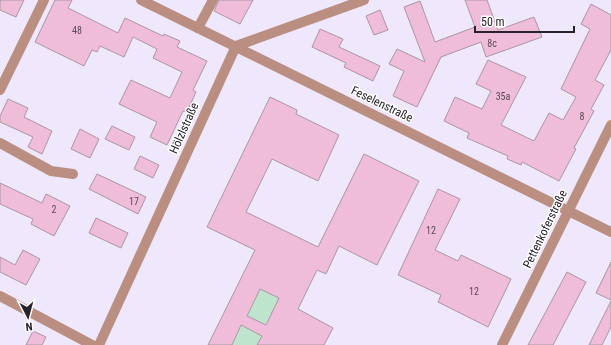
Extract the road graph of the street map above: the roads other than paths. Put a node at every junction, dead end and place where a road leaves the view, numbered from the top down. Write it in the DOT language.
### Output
graph roads {
  1 [pos="44,0"];
  2 [pos="140,0"];
  3 [pos="214,0"];
  4 [pos="364,0"];
  5 [pos="198,28"];
  6 [pos="236,46"];
  7 [pos="0,90"];
  8 [pos="611,125"];
  9 [pos="0,143"];
  10 [pos="73,174"];
  11 [pos="568,211"];
  12 [pos="611,232"];
  13 [pos="0,296"];
  14 [pos="92,345"];
  15 [pos="99,345"];
  16 [pos="502,345"];
  1 -- 7 [label="street"];
  2 -- 5 [label="street, Feselenstraße"];
  3 -- 5 [label="street"];
  4 -- 6 [label="street"];
  5 -- 6 [label="street, Feselenstraße"];
  6 -- 11 [label="street, Feselenstraße"];
  6 -- 15 [label="street, Hölzlstraße"];
  8 -- 11 [label="street, Pettenkoferstraße"];
  9 -- 10 [label="street"];
  11 -- 12 [label="street, Feselenstraße"];
  11 -- 16 [label="street, Pettenkoferstraße"];
  13 -- 14 [label="street"];
}
